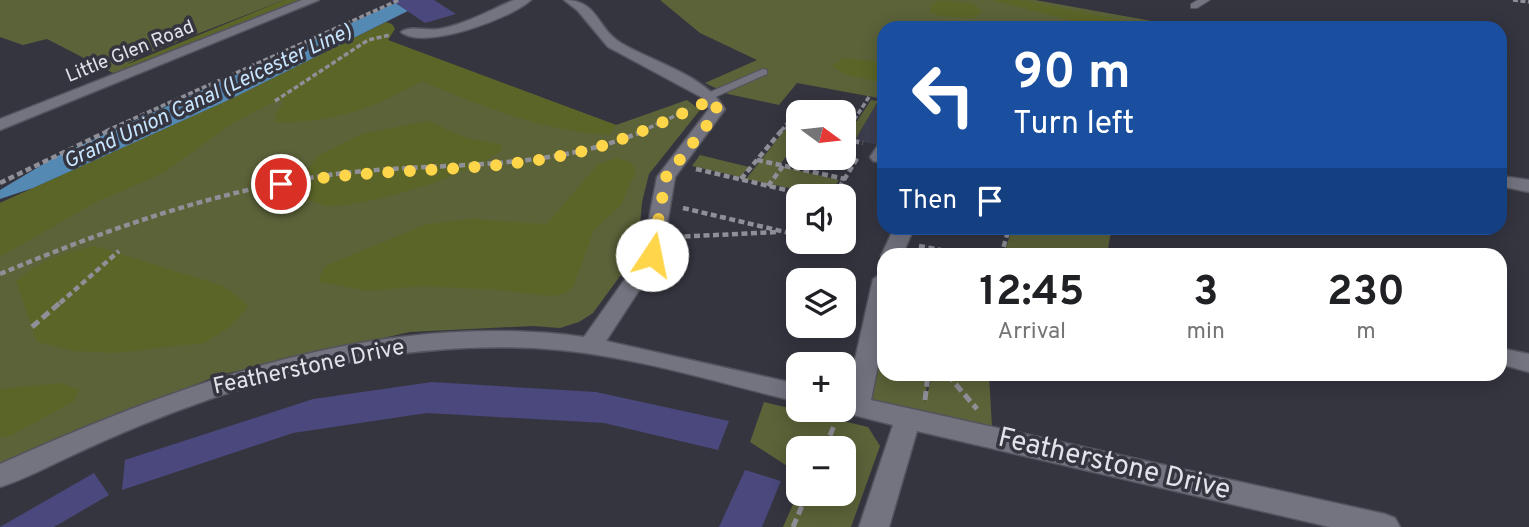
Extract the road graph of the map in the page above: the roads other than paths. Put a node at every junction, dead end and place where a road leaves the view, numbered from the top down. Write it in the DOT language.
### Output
graph roads {
  1 [pos="313,0"];
  2 [pos="525,0"];
  3 [pos="570,0"];
  4 [pos="1205,0"];
  5 [pos="1194,6"];
  6 [pos="408,32"];
  7 [pos="763,72"];
  8 [pos="711,97"];
  9 [pos="0,125"];
  10 [pos="1507,182"];
  11 [pos="1529,186"];
  12 [pos="877,303"];
  13 [pos="590,347"];
  14 [pos="1507,358"];
  15 [pos="1529,363"];
  16 [pos="856,376"];
  17 [pos="786,390"];
  18 [pos="856,409"];
  19 [pos="908,419"];
  20 [pos="0,477"];
  21 [pos="874,527"];
  22 [pos="1385,527"];
  1 -- 9 [label="street, Little Glen Road"];
  2 -- 6 [label="street"];
  3 -- 8 [label="street"];
  4 -- 5 [label="lane"];
  7 -- 8 [label="lane"];
  8 -- 13 [label="street"];
  10 -- 11 [label="street"];
  12 -- 16 [label="street"];
  13 -- 17 [label="street, Featherstone Drive"];
  13 -- 20 [label="street, Featherstone Drive"];
  14 -- 15 [label="street"];
  18 -- 19 [label="street, Featherstone Drive"];
  19 -- 21 [label="street"];
  19 -- 22 [label="street, Featherstone Drive"];
}
